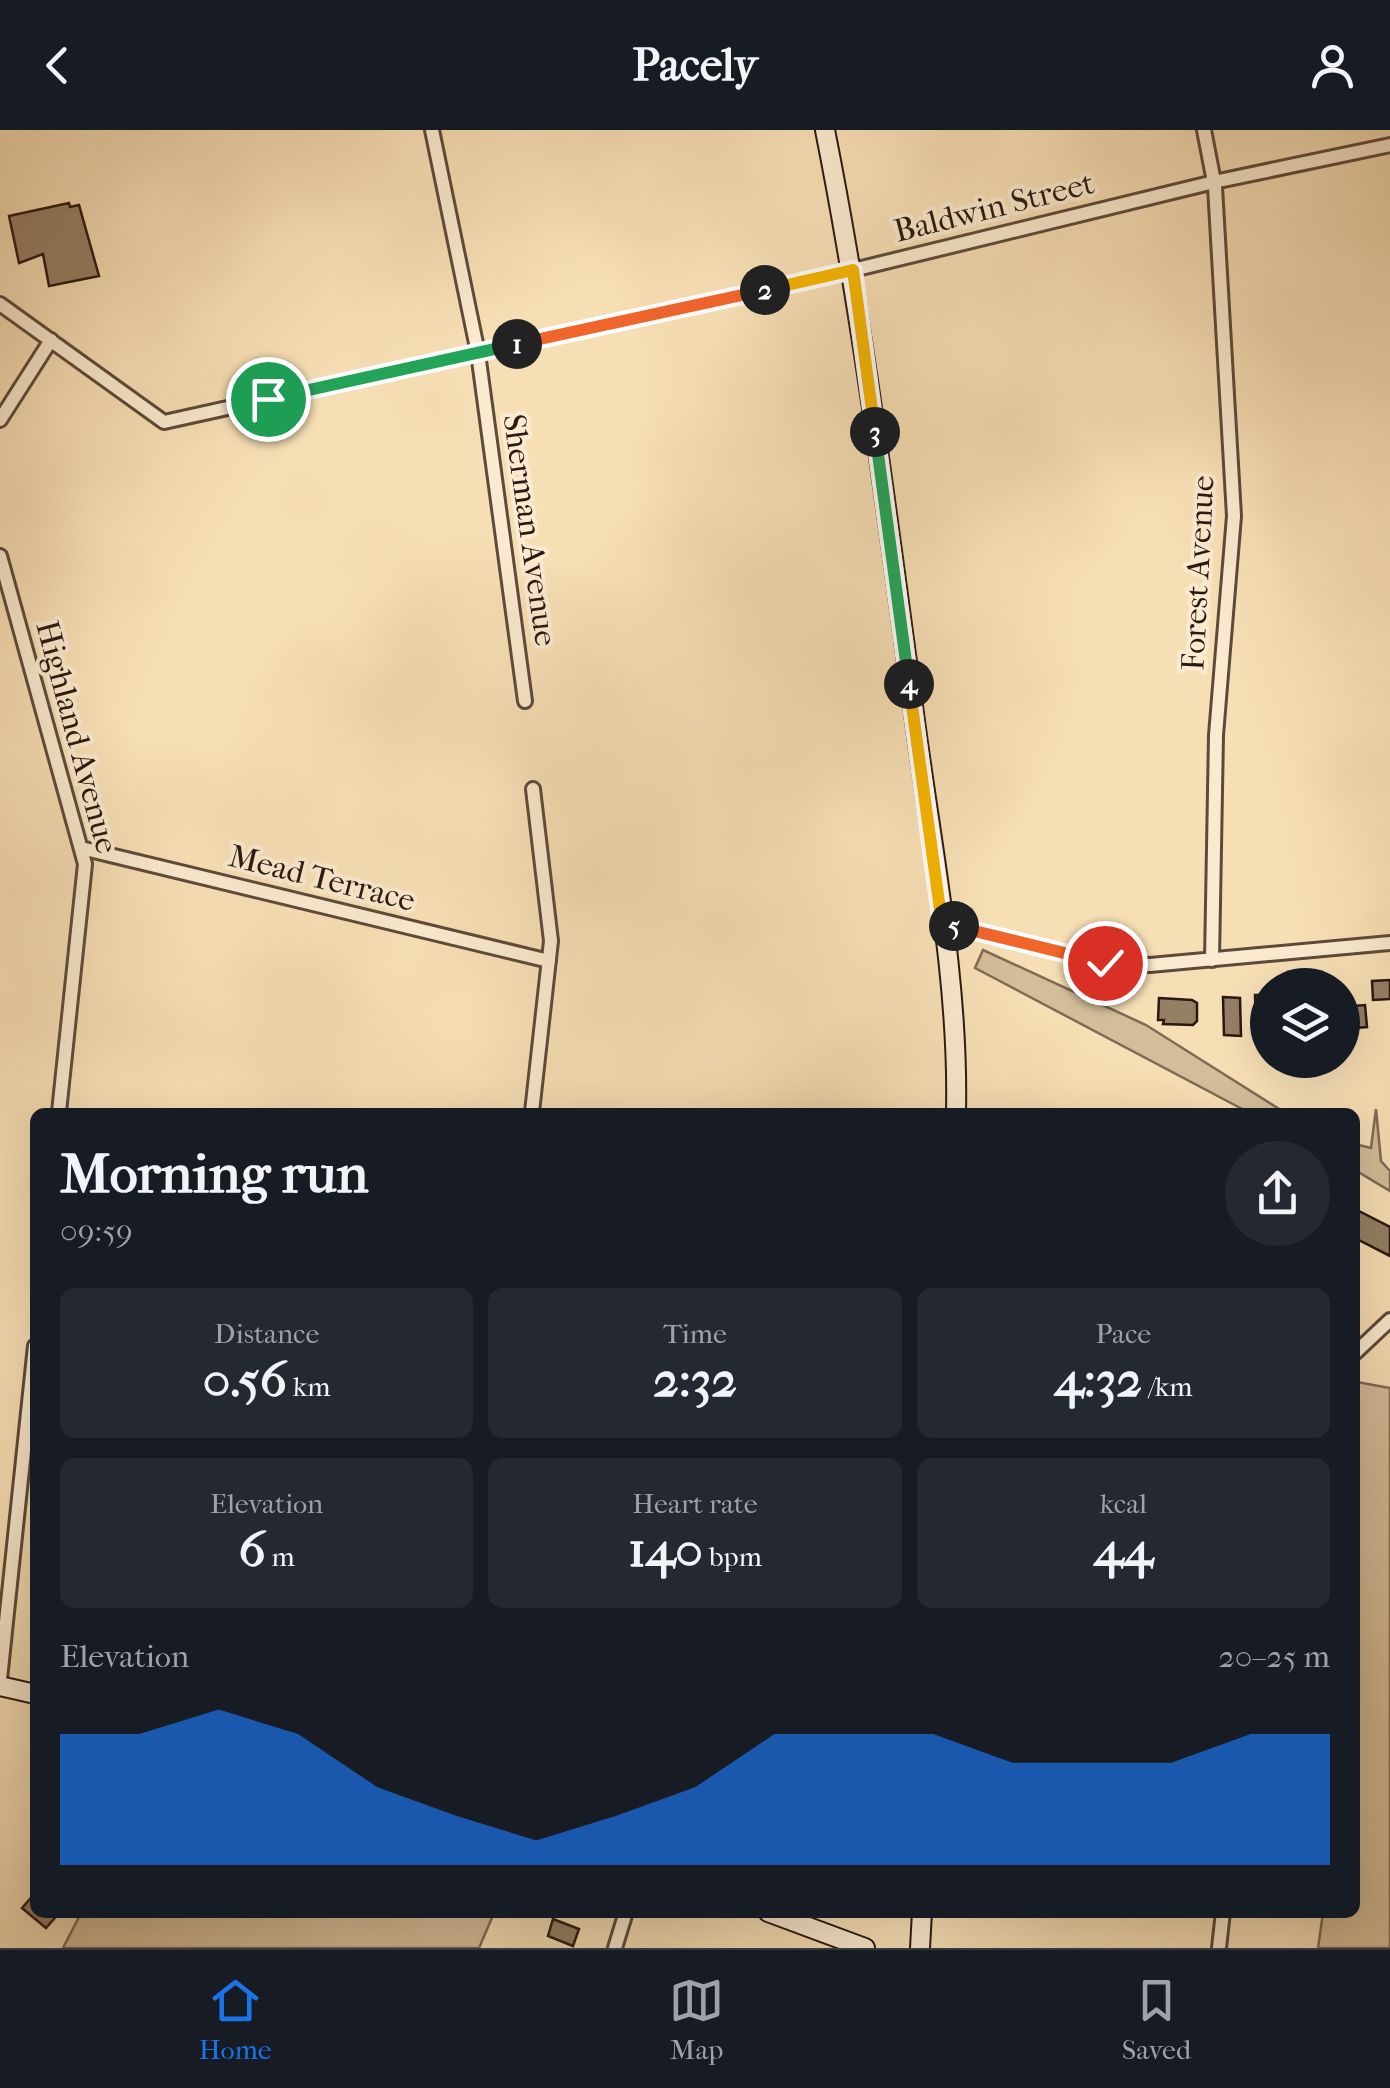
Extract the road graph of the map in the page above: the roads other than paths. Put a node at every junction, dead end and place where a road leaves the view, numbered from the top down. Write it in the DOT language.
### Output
graph roads {
  1 [pos="432,130"];
  2 [pos="825,130"];
  3 [pos="1204,130"];
  4 [pos="1390,145"];
  5 [pos="1214,182"];
  6 [pos="853,270"];
  7 [pos="0,304"];
  8 [pos="51,340"];
  9 [pos="478,353"];
  10 [pos="0,420"];
  11 [pos="0,556"];
  12 [pos="526,701"];
  13 [pos="534,789"];
  14 [pos="81,848"];
  15 [pos="943,932"];
  16 [pos="1390,943"];
  17 [pos="1212,960"];
  18 [pos="549,961"];
  19 [pos="60,1108"];
  20 [pos="532,1108"];
  21 [pos="956,1108"];
  22 [pos="1390,1320"];
  23 [pos="1360,1348"];
  24 [pos="30,1394"];
  25 [pos="0,1683"];
  26 [pos="30,1692"];
  27 [pos="624,1918"];
  28 [pos="784,1918"];
  29 [pos="922,1918"];
  30 [pos="1222,1918"];
  31 [pos="615,1948"];
  32 [pos="865,1948"];
  33 [pos="920,1948"];
  34 [pos="1219,1948"];
  1 -- 9 [label="street, Sherman Avenue"];
  2 -- 6 [label="street"];
  3 -- 5 [label="street, Forest Avenue"];
  4 -- 5 [label="street, Baldwin Street"];
  5 -- 6 [label="street, Baldwin Street"];
  5 -- 17 [label="street, Forest Avenue"];
  6 -- 9 [label="street, Baldwin Street"];
  6 -- 15 [label="street"];
  7 -- 8 [label="street, Baldwin Street"];
  8 -- 9 [label="street, Baldwin Street"];
  8 -- 10 [label="street"];
  9 -- 12 [label="street, Sherman Avenue"];
  11 -- 14 [label="street, Highland Avenue"];
  13 -- 18 [label="street"];
  14 -- 18 [label="street, Mead Terrace"];
  14 -- 19 [label="street, Highland Avenue"];
  15 -- 17 [label="street"];
  15 -- 21 [label="street"];
  16 -- 17 [label="street"];
  18 -- 20 [label="street"];
  22 -- 23 [label="street"];
  24 -- 25 [label="street"];
  25 -- 26 [label="street"];
  27 -- 31 [label="street"];
  28 -- 32 [label="street"];
  29 -- 33 [label="street"];
  30 -- 34 [label="street"];
}
